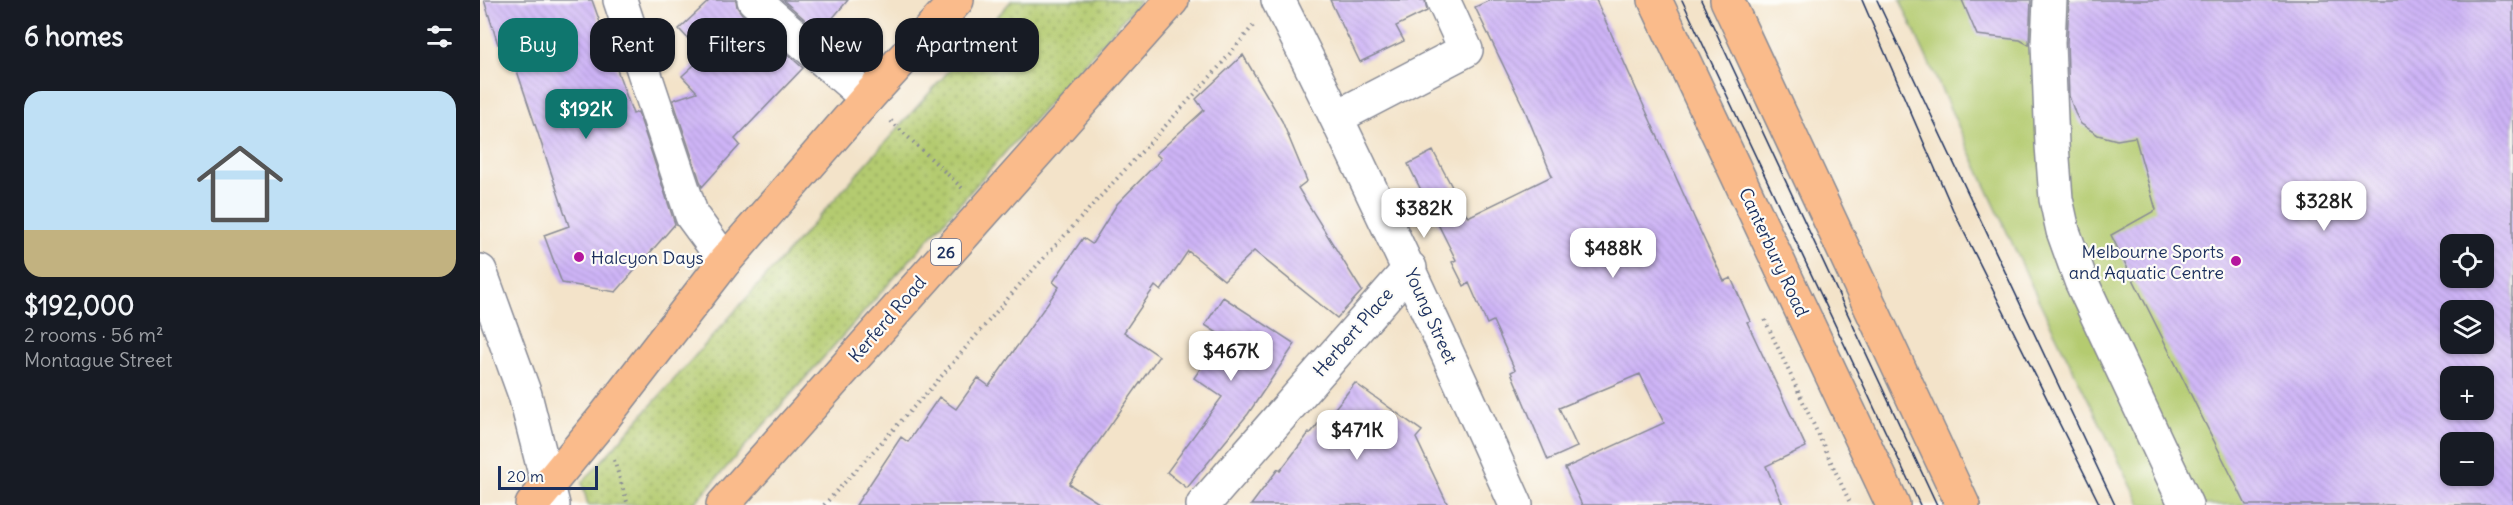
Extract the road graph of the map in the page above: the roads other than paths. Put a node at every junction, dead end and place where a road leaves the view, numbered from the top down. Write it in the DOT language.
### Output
graph roads {
  1 [pos="620,0"];
  2 [pos="754,0"];
  3 [pos="957,0"];
  4 [pos="1172,0"];
  5 [pos="1278,0"];
  6 [pos="1443,0"];
  7 [pos="1655,0"];
  8 [pos="1727,0"];
  9 [pos="2050,0"];
  10 [pos="867,98"];
  11 [pos="1337,117"];
  12 [pos="725,261"];
  13 [pos="1410,268"];
  14 [pos="480,271"];
  15 [pos="544,499"];
  16 [pos="723,505"];
  17 [pos="1203,505"];
  18 [pos="1516,505"];
  19 [pos="1893,505"];
  20 [pos="1963,505"];
  21 [pos="2186,505"];
  1 -- 12 [label="street"];
  2 -- 10 [label="street"];
  3 -- 10 [label="main road"];
  4 -- 16 [label="main road, Kerferd Road / 26"];
  5 -- 11 [label="street, Young Street"];
  6 -- 11 [label="street"];
  7 -- 19 [label="main road, Canterbury Road"];
  8 -- 20 [label="main road"];
  9 -- 21 [label="street"];
  10 -- 12 [label="main road"];
  11 -- 13 [label="street, Young Street"];
  12 -- 15 [label="main road"];
  13 -- 17 [label="street, Herbert Place"];
  13 -- 18 [label="street, Young Street"];
  14 -- 15 [label="street"];
}
